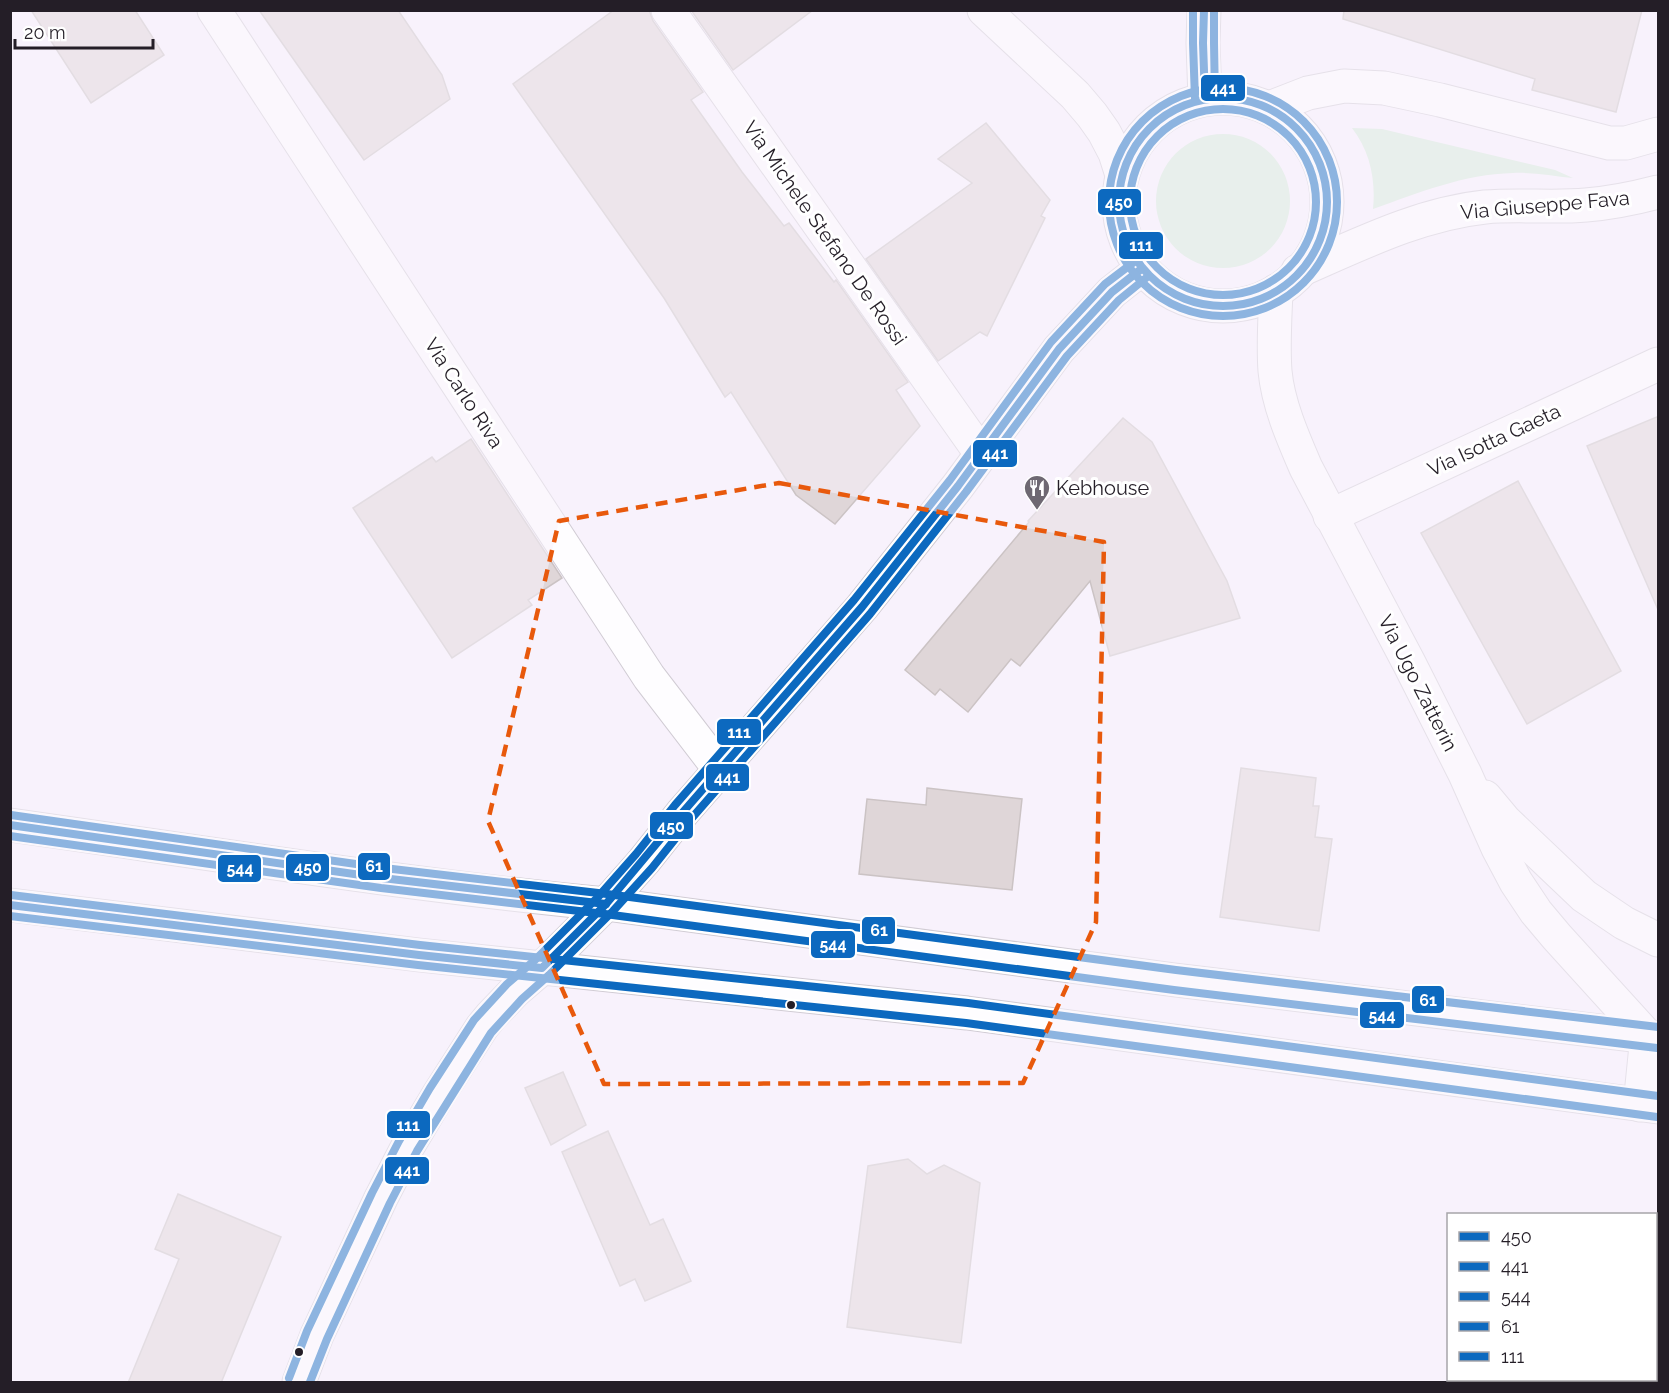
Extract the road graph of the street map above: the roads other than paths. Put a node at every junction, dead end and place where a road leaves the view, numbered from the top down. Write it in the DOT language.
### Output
graph roads {
  1 [pos="214,10"];
  2 [pos="668,10"];
  3 [pos="984,10"];
  4 [pos="1204,10"];
  5 [pos="1205,99"];
  6 [pos="1272,107"];
  7 [pos="1659,134"];
  8 [pos="1122,175"];
  9 [pos="1659,192"];
  10 [pos="1140,270"];
  11 [pos="1287,281"];
  12 [pos="1659,364"];
  13 [pos="982,454"];
  14 [pos="1330,516"];
  15 [pos="721,771"];
  16 [pos="1465,774"];
  17 [pos="10,825"];
  18 [pos="606,904"];
  19 [pos="10,905"];
  20 [pos="1659,940"];
  21 [pos="542,968"];
  22 [pos="1653,1037"];
  23 [pos="1649,1106"];
  24 [pos="299,1383"];
  1 -- 15 [label="street, Via Carlo Riva"];
  2 -- 13 [label="street, Via Michele Stefano De Rossi"];
  3 -- 8 [label="street"];
  4 -- 5 [label="street"];
  5 -- 6 [label="street"];
  5 -- 8 [label="street"];
  6 -- 7 [label="street"];
  6 -- 11 [label="street"];
  8 -- 10 [label="street"];
  9 -- 11 [label="street, Via Giuseppe Fava"];
  10 -- 11 [label="street"];
  10 -- 13 [label="street"];
  11 -- 14 [label="street, Via Ugo Zatterin"];
  12 -- 14 [label="street, Via Isotta Gaeta"];
  13 -- 15 [label="street"];
  14 -- 16 [label="street, Via Ugo Zatterin"];
  15 -- 18 [label="street"];
  16 -- 20 [label="street"];
  16 -- 22 [label="street, Via Ugo Zatterin"];
  17 -- 18 [label="street"];
  18 -- 21 [label="street"];
  18 -- 22 [label="street"];
  19 -- 21 [label="street"];
  21 -- 23 [label="street"];
  21 -- 24 [label="street"];
  22 -- 23 [label="street"];
}
